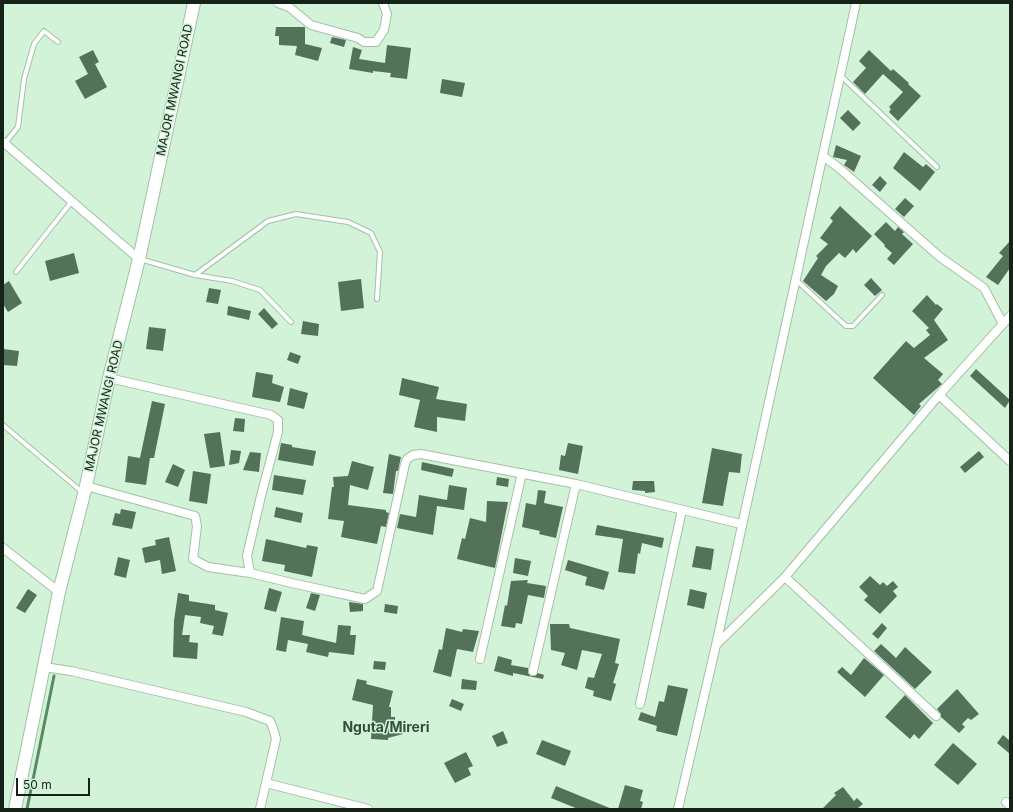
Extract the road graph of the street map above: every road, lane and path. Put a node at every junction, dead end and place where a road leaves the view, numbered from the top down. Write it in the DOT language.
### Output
graph roads {
  1 [pos="194,3"];
  2 [pos="278,3"];
  3 [pos="383,3"];
  4 [pos="856,3"];
  5 [pos="58,42"];
  6 [pos="841,76"];
  7 [pos="4,143"];
  8 [pos="823,156"];
  9 [pos="937,167"];
  10 [pos="73,200"];
  11 [pos="139,259"];
  12 [pos="16,272"];
  13 [pos="195,275"];
  14 [pos="795,280"];
  15 [pos="882,296"];
  16 [pos="377,299"];
  17 [pos="1010,316"];
  18 [pos="291,322"];
  19 [pos="1003,324"];
  20 [pos="109,378"];
  21 [pos="939,395"];
  22 [pos="3,425"];
  23 [pos="1010,461"];
  24 [pos="522,473"];
  25 [pos="576,484"];
  26 [pos="85,490"];
  27 [pos="682,510"];
  28 [pos="741,524"];
  29 [pos="3,548"];
  30 [pos="250,573"];
  31 [pos="785,577"];
  32 [pos="59,592"];
  33 [pos="716,645"];
  34 [pos="480,659"];
  35 [pos="44,667"];
  36 [pos="533,671"];
  37 [pos="640,704"];
  38 [pos="936,716"];
  39 [pos="266,783"];
  40 [pos="15,809"];
  41 [pos="260,809"];
  42 [pos="368,809"];
  43 [pos="678,809"];
  1 -- 11 [label="street, MAJOR MWANGI ROAD"];
  2 -- 3 [label="street"];
  4 -- 6 [label="street"];
  5 -- 7 [label="lane"];
  6 -- 8 [label="street"];
  6 -- 9 [label="lane"];
  7 -- 10 [label="street"];
  8 -- 14 [label="street"];
  8 -- 19 [label="street"];
  10 -- 11 [label="street"];
  10 -- 12 [label="lane"];
  11 -- 13 [label="lane"];
  11 -- 20 [label="street, MAJOR MWANGI ROAD"];
  13 -- 16 [label="lane"];
  13 -- 18 [label="lane"];
  14 -- 15 [label="lane"];
  14 -- 28 [label="street"];
  17 -- 19 [label="street"];
  19 -- 21 [label="street"];
  20 -- 26 [label="street, MAJOR MWANGI ROAD"];
  20 -- 30 [label="street"];
  21 -- 23 [label="street"];
  21 -- 31 [label="street"];
  22 -- 26 [label="lane"];
  24 -- 25 [label="street"];
  24 -- 30 [label="street"];
  24 -- 34 [label="street"];
  25 -- 27 [label="street"];
  25 -- 36 [label="street"];
  26 -- 30 [label="street"];
  26 -- 32 [label="street, MAJOR MWANGI ROAD"];
  27 -- 28 [label="street"];
  27 -- 37 [label="street"];
  28 -- 33 [label="street"];
  29 -- 32 [label="street"];
  31 -- 33 [label="street"];
  31 -- 38 [label="street"];
  32 -- 35 [label="street, MAJOR MWANGI ROAD"];
  33 -- 43 [label="street"];
  35 -- 39 [label="street"];
  35 -- 40 [label="street, MAJOR MWANGI ROAD"];
  39 -- 41 [label="street"];
  39 -- 42 [label="street"];
}
